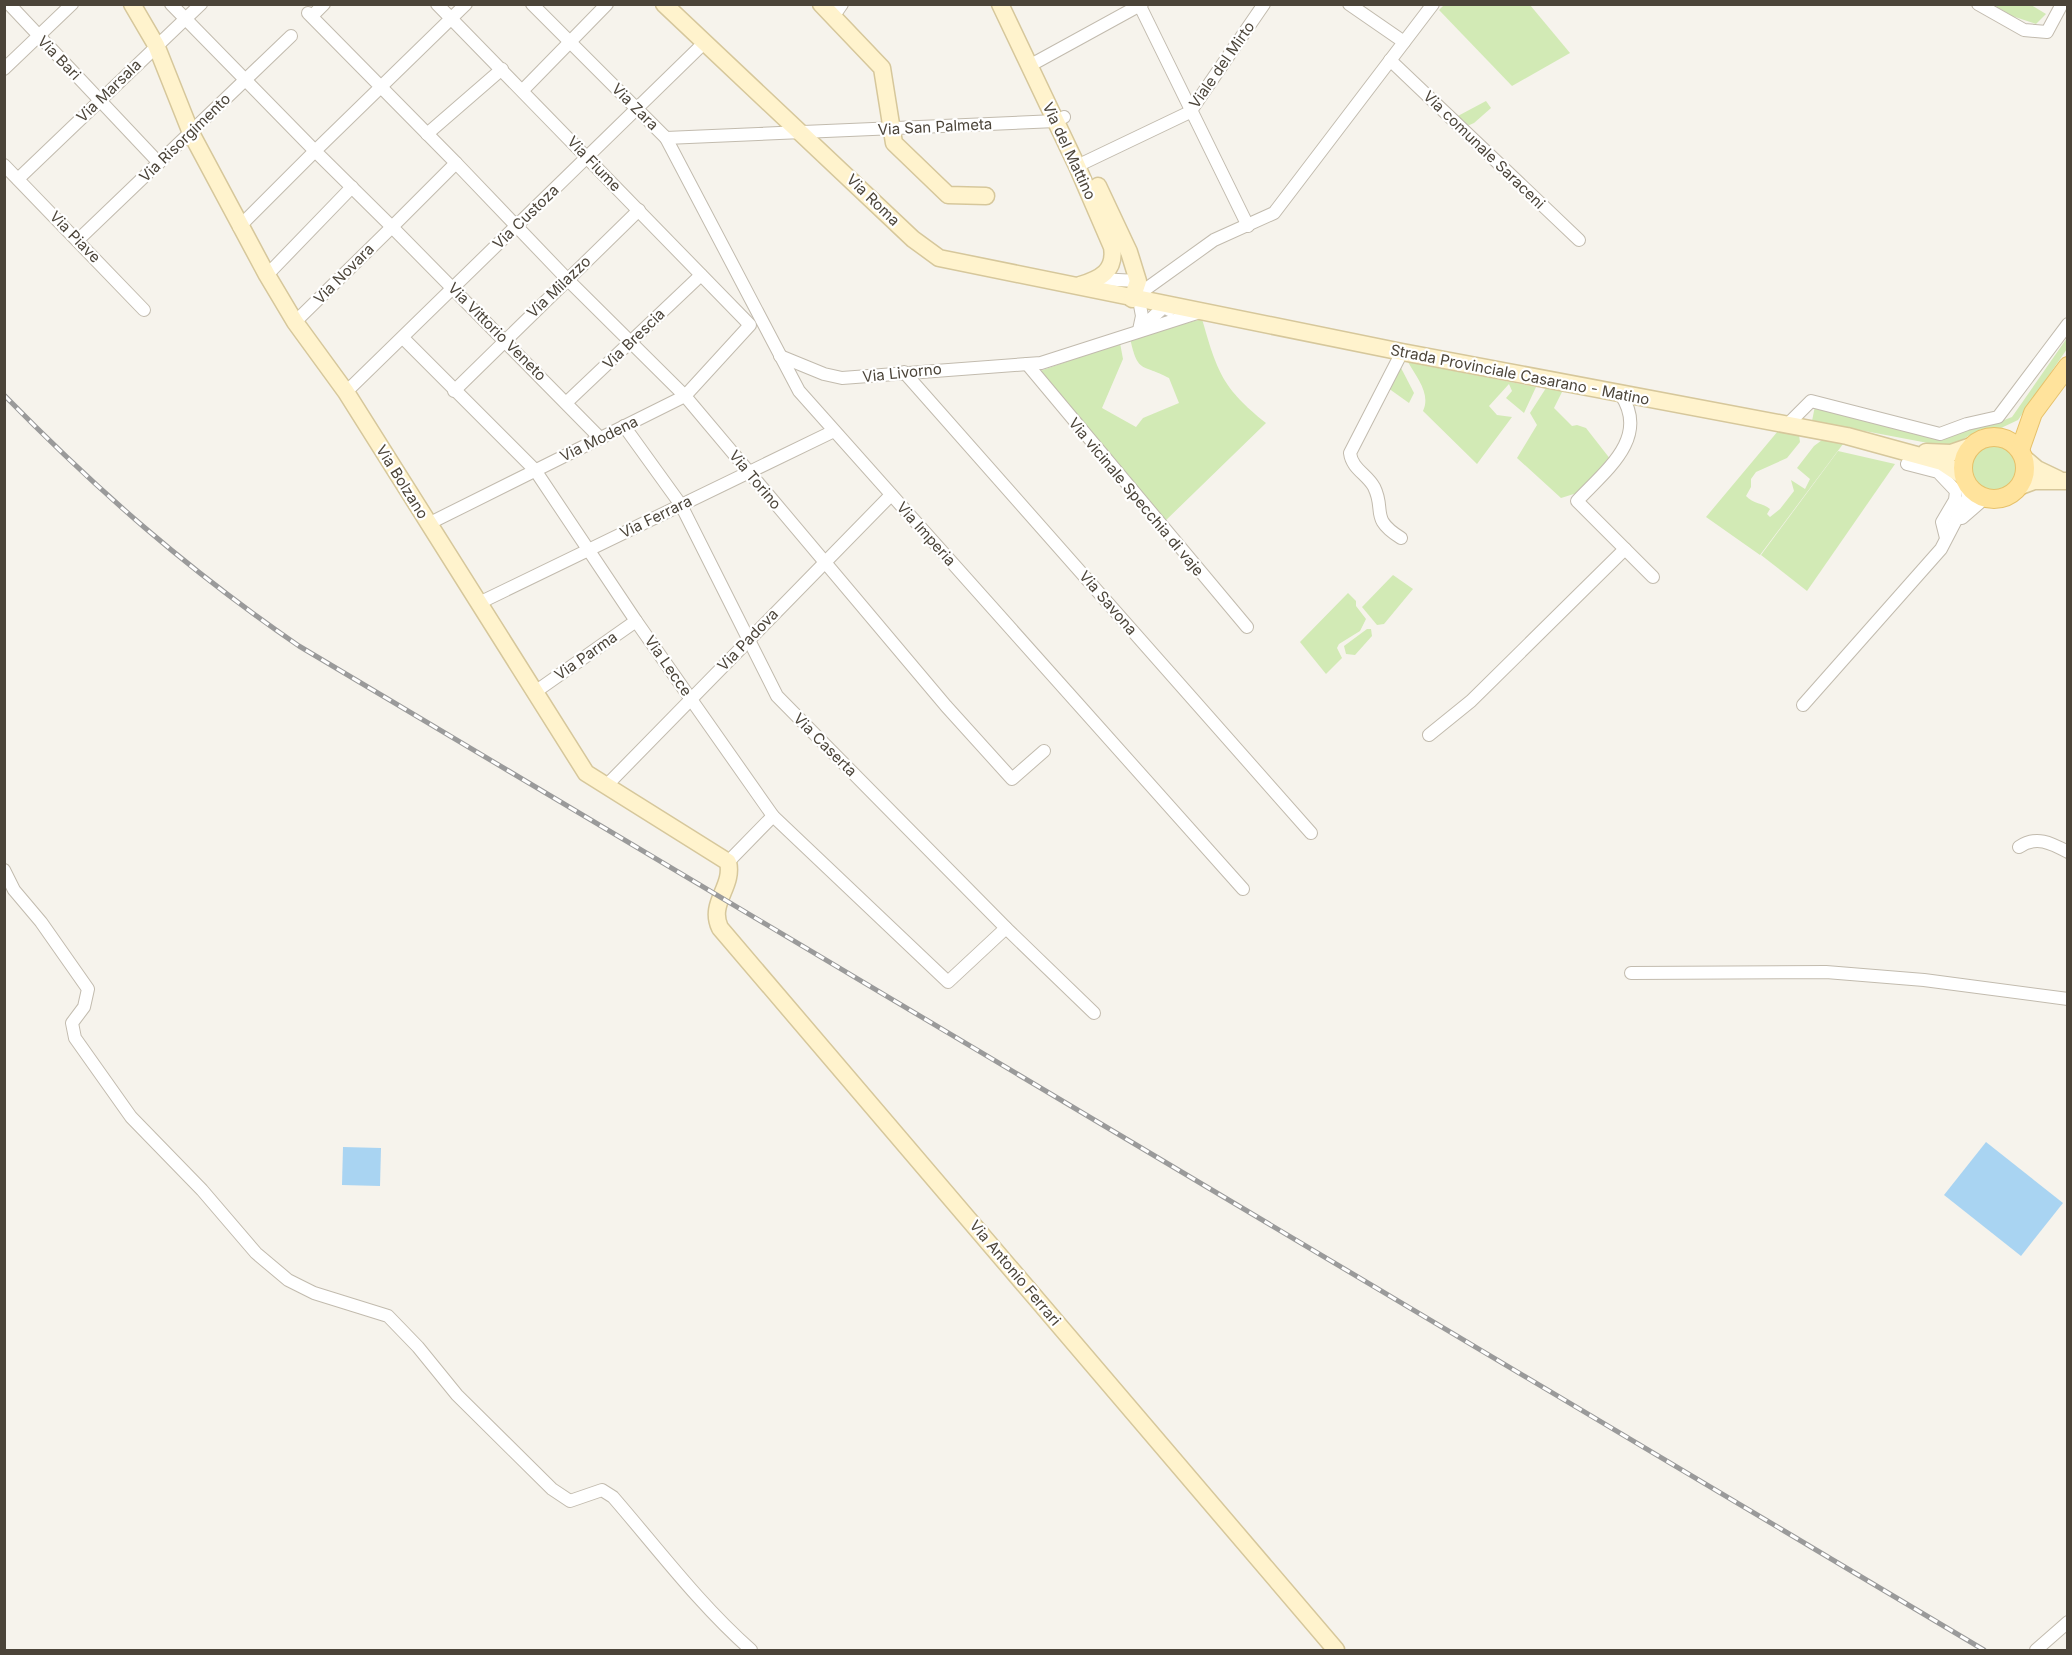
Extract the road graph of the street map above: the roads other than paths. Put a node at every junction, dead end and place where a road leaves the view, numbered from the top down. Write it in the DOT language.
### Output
graph roads {
  1 [pos="9,4"];
  2 [pos="72,4"];
  3 [pos="132,4"];
  4 [pos="171,4"];
  5 [pos="201,4"];
  6 [pos="324,4"];
  7 [pos="437,4"];
  8 [pos="466,4"];
  9 [pos="532,4"];
  10 [pos="607,4"];
  11 [pos="664,4"];
  12 [pos="821,4"];
  13 [pos="1000,4"];
  14 [pos="1011,4"];
  15 [pos="1264,4"];
  16 [pos="1349,4"];
  17 [pos="1433,4"];
  18 [pos="1978,4"];
  19 [pos="2062,4"];
  20 [pos="1140,5"];
  21 [pos="837,11"];
  22 [pos="185,19"];
  23 [pos="451,19"];
  24 [pos="39,36"];
  25 [pos="291,36"];
  26 [pos="570,42"];
  27 [pos="705,42"];
  28 [pos="1404,42"];
  29 [pos="156,45"];
  30 [pos="1390,60"];
  31 [pos="1034,64"];
  32 [pos="4,69"];
  33 [pos="502,69"];
  34 [pos="246,81"];
  35 [pos="380,87"];
  36 [pos="523,90"];
  37 [pos="99,100"];
  38 [pos="637,109"];
  39 [pos="1190,112"];
  40 [pos="1060,119"];
  41 [pos="890,129"];
  42 [pos="191,133"];
  43 [pos="427,134"];
  44 [pos="804,134"];
  45 [pos="666,138"];
  46 [pos="315,151"];
  47 [pos="588,158"];
  48 [pos="159,163"];
  49 [pos="456,163"];
  50 [pos="1082,164"];
  51 [pos="4,165"];
  52 [pos="18,179"];
  53 [pos="352,187"];
  54 [pos="986,196"];
  55 [pos="639,210"];
  56 [pos="518,225"];
  57 [pos="1248,226"];
  58 [pos="239,227"];
  59 [pos="392,227"];
  60 [pos="78,240"];
  61 [pos="1579,240"];
  62 [pos="267,275"];
  63 [pos="701,275"];
  64 [pos="567,279"];
  65 [pos="1098,279"];
  66 [pos="1138,281"];
  67 [pos="1080,285"];
  68 [pos="452,288"];
  69 [pos="1136,299"];
  70 [pos="1166,305"];
  71 [pos="144,310"];
  72 [pos="1200,312"];
  73 [pos="296,322"];
  74 [pos="2067,324"];
  75 [pos="750,325"];
  76 [pos="1159,325"];
  77 [pos="1138,331"];
  78 [pos="403,338"];
  79 [pos="505,339"];
  80 [pos="631,342"];
  81 [pos="1402,352"];
  82 [pos="780,356"];
  83 [pos="1028,364"];
  84 [pos="2067,366"];
  85 [pos="904,372"];
  86 [pos="454,391"];
  87 [pos="346,392"];
  88 [pos="1621,394"];
  89 [pos="685,396"];
  90 [pos="567,402"];
  91 [pos="2033,413"];
  92 [pos="1788,424"];
  93 [pos="624,426"];
  94 [pos="834,430"];
  95 [pos="1998,436"];
  96 [pos="600,438"];
  97 [pos="1971,446"];
  98 [pos="2022,454"];
  99 [pos="1907,457"];
  100 [pos="536,470"];
  101 [pos="748,472"];
  102 [pos="1965,480"];
  103 [pos="2063,480"];
  104 [pos="2019,488"];
  105 [pos="891,495"];
  106 [pos="1985,498"];
  107 [pos="681,505"];
  108 [pos="428,524"];
  109 [pos="1949,534"];
  110 [pos="1401,538"];
  111 [pos="1625,549"];
  112 [pos="589,550"];
  113 [pos="824,563"];
  114 [pos="1653,577"];
  115 [pos="479,603"];
  116 [pos="636,621"];
  117 [pos="1247,627"];
  118 [pos="749,640"];
  119 [pos="535,692"];
  120 [pos="691,699"];
  121 [pos="1803,705"];
  122 [pos="1429,735"];
  123 [pos="1044,751"];
  124 [pos="606,786"];
  125 [pos="773,816"];
  126 [pos="1311,833"];
  127 [pos="2019,847"];
  128 [pos="2067,852"];
  129 [pos="728,862"];
  130 [pos="4,870"];
  131 [pos="1243,889"];
  132 [pos="1006,928"];
  133 [pos="1631,973"];
  134 [pos="2067,999"];
  135 [pos="1094,1013"];
  136 [pos="2067,1622"];
  137 [pos="1333,1647"];
  138 [pos="751,1650"];
  139 [pos="2036,1650"];
  1 -- 24 [label="street, Via Bari"];
  2 -- 24 [label="street"];
  3 -- 29 [label="street, Via Bolzano"];
  4 -- 22 [label="street"];
  5 -- 22 [label="street, Via Marsala"];
  6 -- 35 [label="street"];
  7 -- 23 [label="street, Via Fiume"];
  8 -- 23 [label="street"];
  9 -- 26 [label="street, Via Zara"];
  10 -- 26 [label="street"];
  11 -- 27 [label="street, Via Roma"];
  12 -- 21 [label="street"];
  13 -- 31 [label="street, Via del Mattino"];
  14 -- 31 [label="street, Via del Mattino"];
  15 -- 39 [label="street, Viale del Mirto"];
  16 -- 28 [label="street"];
  17 -- 28 [label="street"];
  18 -- 19 [label="street"];
  20 -- 31 [label="street"];
  20 -- 39 [label="street"];
  21 -- 41 [label="street"];
  22 -- 29 [label="street, Via Marsala"];
  22 -- 34 [label="street"];
  23 -- 33 [label="street, Via Fiume"];
  23 -- 35 [label="street"];
  24 -- 32 [label="street"];
  24 -- 37 [label="street, Via Bari"];
  25 -- 34 [label="street, Via Risorgimento"];
  26 -- 36 [label="street"];
  26 -- 38 [label="street, Via Zara"];
  27 -- 38 [label="street, Via Custoza"];
  27 -- 44 [label="street, Via Roma"];
  28 -- 30 [label="street"];
  29 -- 37 [label="street, Via Marsala"];
  29 -- 42 [label="street, Via Bolzano"];
  30 -- 57 [label="street"];
  30 -- 61 [label="street, Via comunale Saraceni"];
  31 -- 40 [label="street, Via del Mattino"];
  33 -- 36 [label="street, Via Fiume"];
  33 -- 43 [label="street"];
  34 -- 42 [label="street, Via Risorgimento"];
  34 -- 46 [label="street"];
  35 -- 43 [label="street, Via Torino"];
  35 -- 46 [label="street"];
  36 -- 47 [label="street, Via Fiume"];
  37 -- 48 [label="street, Via Bari"];
  37 -- 52 [label="street, Via Marsala"];
  38 -- 45 [label="street, Via Zara"];
  38 -- 47 [label="street, Via Custoza"];
  39 -- 50 [label="street, Viale del Mirto"];
  39 -- 57 [label="street"];
  40 -- 41 [label="street, Via San Palmeta"];
  40 -- 50 [label="street, Via del Mattino"];
  41 -- 44 [label="street, Via San Palmeta"];
  41 -- 54 [label="street"];
  42 -- 48 [label="street, Via Risorgimento"];
  42 -- 58 [label="street, Via Bolzano"];
  43 -- 49 [label="street, Via Torino"];
  44 -- 45 [label="street, Via Zara"];
  44 -- 67 [label="street, Via Roma"];
  45 -- 82 [label="street, Via Imperia"];
  46 -- 53 [label="street, Via Vittorio Veneto"];
  46 -- 58 [label="street"];
  47 -- 55 [label="street, Via Fiume"];
  47 -- 56 [label="street, Via Custoza"];
  48 -- 60 [label="street, Via Risorgimento"];
  49 -- 56 [label="street, Via Torino"];
  49 -- 59 [label="street, Via Novara"];
  50 -- 65 [label="street, Via del Mattino"];
  50 -- 66 [label="street, Via del Mattino"];
  51 -- 52 [label="street, Via Piave"];
  52 -- 60 [label="street, Via Piave"];
  53 -- 59 [label="street, Via Vittorio Veneto"];
  53 -- 62 [label="street"];
  55 -- 63 [label="street, Via Fiume"];
  55 -- 64 [label="street, Via Milazzo"];
  56 -- 64 [label="street, Via Torino"];
  56 -- 68 [label="street, Via Custoza"];
  57 -- 69 [label="street"];
  58 -- 62 [label="street, Via Bolzano"];
  59 -- 68 [label="street, Via Vittorio Veneto"];
  59 -- 73 [label="street, Via Novara"];
  60 -- 71 [label="street, Via Piave"];
  62 -- 73 [label="street, Via Bolzano"];
  63 -- 75 [label="street, Via Fiume"];
  63 -- 80 [label="street, Via Brescia"];
  64 -- 79 [label="street, Via Milazzo"];
  64 -- 80 [label="street, Via Torino"];
  65 -- 66 [label="street"];
  65 -- 67 [label="street"];
  66 -- 69 [label="street"];
  67 -- 69 [label="street, Via Roma"];
  68 -- 78 [label="street, Via Custoza"];
  68 -- 79 [label="street, Via Vittorio Veneto"];
  69 -- 70 [label="street, Strada Provinciale Casarano - Matino"];
  69 -- 77 [label="street"];
  70 -- 72 [label="street, Strada Provinciale Casarano - Matino"];
  70 -- 76 [label="street"];
  70 -- 77 [label="street"];
  72 -- 76 [label="street, Via Livorno"];
  72 -- 81 [label="street, Strada Provinciale Casarano - Matino"];
  73 -- 87 [label="street, Via Bolzano"];
  74 -- 92 [label="street"];
  75 -- 89 [label="street, Via Modena"];
  76 -- 77 [label="street, Via Livorno"];
  77 -- 83 [label="street, Via Livorno"];
  78 -- 86 [label="street, Via Lecce"];
  78 -- 87 [label="street, Via Custoza"];
  79 -- 86 [label="street, Via Milazzo"];
  79 -- 90 [label="street, Via Vittorio Veneto"];
  80 -- 89 [label="street, Via Torino"];
  80 -- 90 [label="street, Via Brescia"];
  81 -- 88 [label="street, Strada Provinciale Casarano - Matino"];
  81 -- 110 [label="street"];
  82 -- 85 [label="street, Via Livorno"];
  82 -- 94 [label="street, Via Imperia"];
  83 -- 85 [label="street, Via Livorno"];
  83 -- 117 [label="street, Via vicinale Specchia di vaje"];
  84 -- 91 [label="main road"];
  85 -- 126 [label="street, Via Savona"];
  86 -- 100 [label="street, Via Lecce"];
  87 -- 108 [label="street, Via Bolzano"];
  88 -- 92 [label="street, Strada Provinciale Casarano - Matino"];
  88 -- 111 [label="street"];
  89 -- 93 [label="street, Via Modena"];
  89 -- 101 [label="street, Via Torino"];
  90 -- 96 [label="street, Via Vittorio Veneto"];
  91 -- 95 [label="main road, Strada Provinciale Casarano - Matino"];
  91 -- 98 [label="main road"];
  92 -- 99 [label="street, Strada Provinciale Casarano - Matino"];
  93 -- 96 [label="street, Via Modena"];
  93 -- 107 [label="street, Via Caserta"];
  94 -- 101 [label="street, Via Ferrara"];
  94 -- 105 [label="street, Via Imperia"];
  95 -- 97 [label="main road, Strada Provinciale Casarano - Matino"];
  95 -- 98 [label="main road"];
  96 -- 100 [label="street, Via Modena"];
  97 -- 99 [label="street, Strada Provinciale Casarano - Matino"];
  97 -- 102 [label="main road"];
  98 -- 103 [label="street"];
  98 -- 104 [label="main road"];
  99 -- 102 [label="street, Strada Provinciale Casarano - Matino"];
  99 -- 109 [label="street"];
  100 -- 108 [label="street, Via Modena"];
  100 -- 112 [label="street, Via Lecce"];
  101 -- 107 [label="street, Via Ferrara"];
  101 -- 113 [label="street, Via Torino"];
  102 -- 106 [label="main road, Strada Provinciale Casarano - Matino"];
  102 -- 109 [label="street"];
  103 -- 104 [label="street"];
  104 -- 106 [label="main road"];
  105 -- 113 [label="street, Via Padova"];
  105 -- 131 [label="street, Via Imperia"];
  106 -- 109 [label="street"];
  107 -- 112 [label="street, Via Ferrara"];
  107 -- 118 [label="street, Via Caserta"];
  108 -- 115 [label="street, Via Bolzano"];
  109 -- 121 [label="street"];
  111 -- 114 [label="street"];
  111 -- 122 [label="street"];
  112 -- 115 [label="street, Via Ferrara"];
  112 -- 116 [label="street, Via Lecce"];
  113 -- 118 [label="street, Via Padova"];
  113 -- 123 [label="street, Via Torino"];
  115 -- 119 [label="street, Via Bolzano"];
  116 -- 119 [label="street, Via Parma"];
  116 -- 120 [label="street, Via Lecce"];
  118 -- 120 [label="street, Via Padova"];
  118 -- 132 [label="street, Via Caserta"];
  119 -- 124 [label="street, Via Bolzano"];
  120 -- 124 [label="street, Via Padova"];
  120 -- 125 [label="street, Via Lecce"];
  124 -- 129 [label="street, Via Bolzano"];
  125 -- 129 [label="street"];
  125 -- 132 [label="street, Via Lecce"];
  127 -- 128 [label="street"];
  129 -- 137 [label="street, Via Antonio Ferrari"];
  130 -- 138 [label="street"];
  132 -- 135 [label="street, Via Caserta"];
  133 -- 134 [label="street"];
  136 -- 139 [label="street"];
}
